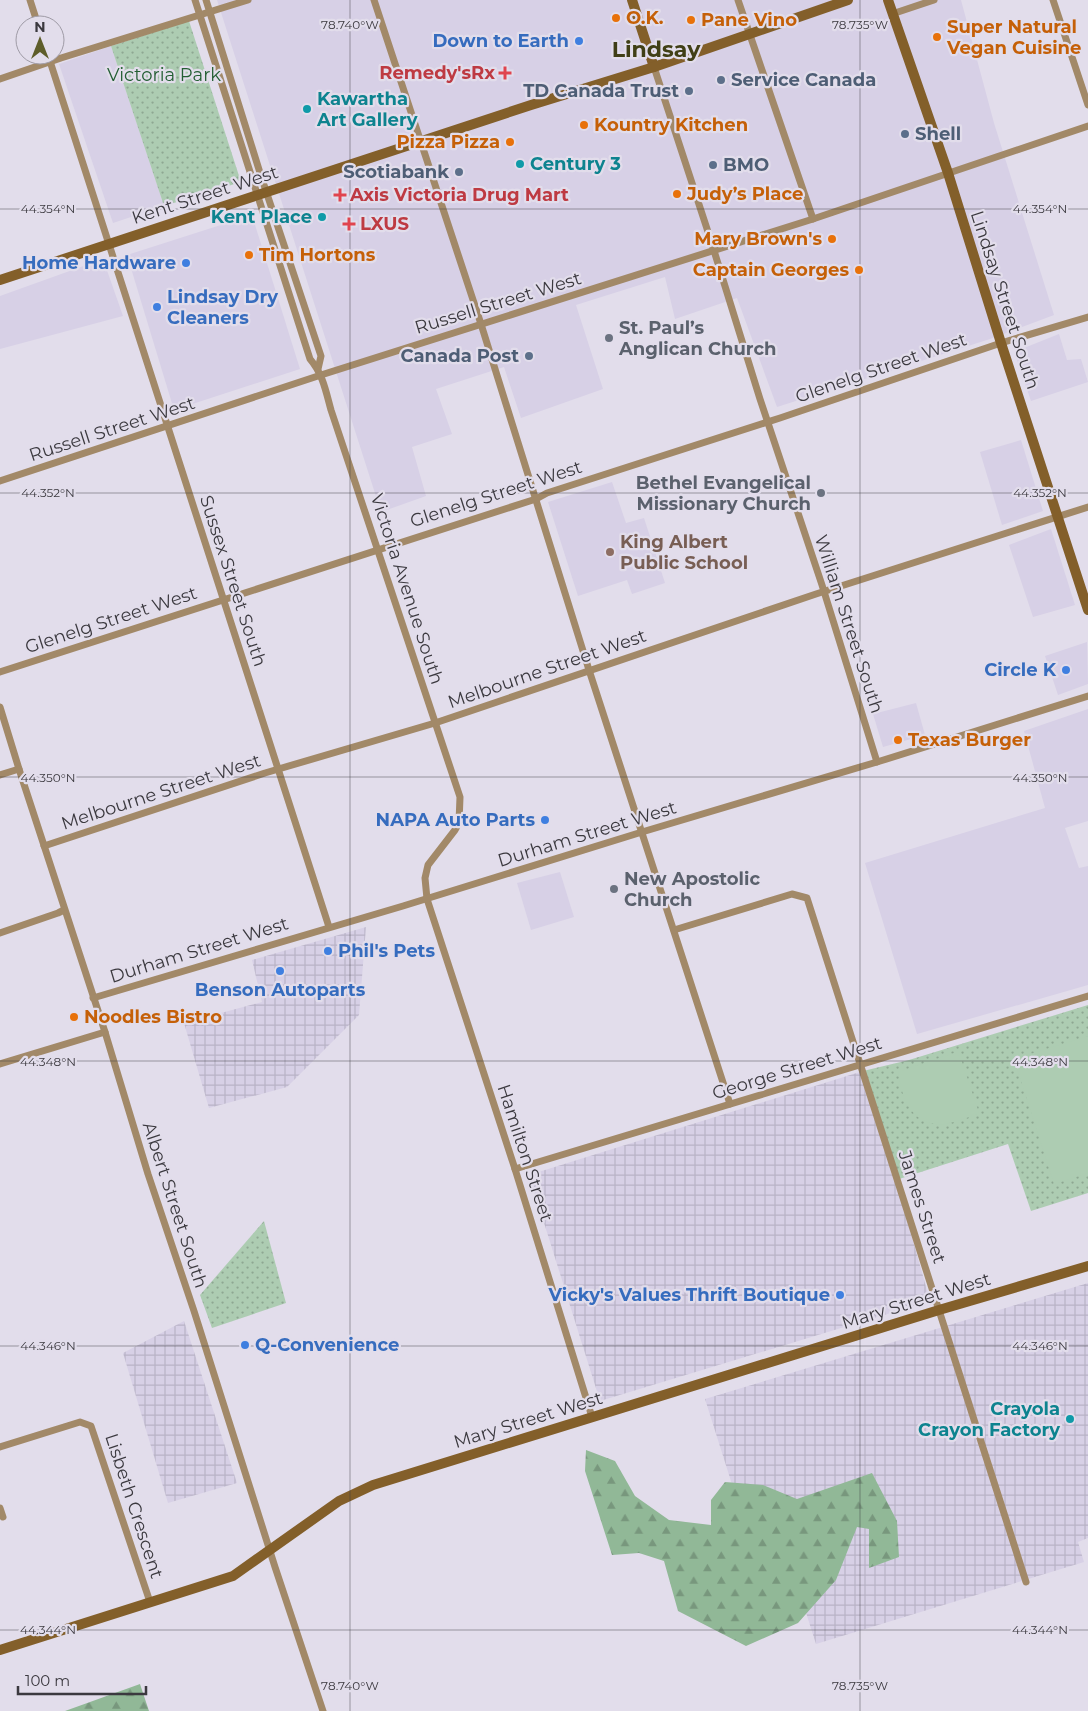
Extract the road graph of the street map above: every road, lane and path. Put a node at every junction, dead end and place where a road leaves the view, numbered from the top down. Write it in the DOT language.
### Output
graph roads {
  1 [pos="30,0"];
  2 [pos="195,0"];
  3 [pos="206,0"];
  4 [pos="248,0"];
  5 [pos="374,0"];
  6 [pos="632,0"];
  7 [pos="738,0"];
  8 [pos="848,0"];
  9 [pos="888,0"];
  10 [pos="934,0"];
  11 [pos="1053,0"];
  12 [pos="210,12"];
  13 [pos="200,14"];
  14 [pos="892,14"];
  15 [pos="35,15"];
  16 [pos="749,34"];
  17 [pos="65,53"];
  18 [pos="33,65"];
  19 [pos="51,65"];
  20 [pos="654,67"];
  21 [pos="0,79"];
  22 [pos="1088,105"];
  23 [pos="1088,126"];
  24 [pos="420,142"];
  25 [pos="948,173"];
  26 [pos="262,194"];
  27 [pos="813,219"];
  28 [pos="110,243"];
  29 [pos="714,250"];
  30 [pos="0,280"];
  31 [pos="1088,316"];
  32 [pos="481,324"];
  33 [pos="1001,343"];
  34 [pos="320,372"];
  35 [pos="767,421"];
  36 [pos="168,426"];
  37 [pos="0,481"];
  38 [pos="536,499"];
  39 [pos="1088,507"];
  40 [pos="1058,517"];
  41 [pos="378,549"];
  42 [pos="824,591"];
  43 [pos="223,599"];
  44 [pos="1088,610"];
  45 [pos="589,670"];
  46 [pos="0,672"];
  47 [pos="1088,696"];
  48 [pos="0,707"];
  49 [pos="435,723"];
  50 [pos="877,762"];
  51 [pos="19,770"];
  52 [pos="279,770"];
  53 [pos="0,775"];
  54 [pos="642,832"];
  55 [pos="44,846"];
  56 [pos="428,898"];
  57 [pos="64,910"];
  58 [pos="329,927"];
  59 [pos="674,930"];
  60 [pos="0,934"];
  61 [pos="1088,996"];
  62 [pos="93,998"];
  63 [pos="105,1032"];
  64 [pos="0,1064"];
  65 [pos="861,1064"];
  66 [pos="730,1104"];
  67 [pos="515,1169"];
  68 [pos="1088,1266"];
  69 [pos="939,1310"];
  70 [pos="592,1417"];
  71 [pos="0,1447"];
  72 [pos="0,1508"];
  73 [pos="3,1517"];
  74 [pos="270,1551"];
  75 [pos="1026,1582"];
  76 [pos="150,1602"];
  77 [pos="0,1650"];
  78 [pos="323,1711"];
  1 -- 15 [label="street"];
  2 -- 13 [label="street"];
  3 -- 12 [label="street"];
  4 -- 12 [label="street"];
  5 -- 24 [label="street"];
  6 -- 20 [label="main road"];
  7 -- 16 [label="street"];
  8 -- 16 [label="main road, Kent Street West"];
  9 -- 14 [label="main road, Lindsay Street South"];
  10 -- 14 [label="street"];
  11 -- 22 [label="street"];
  12 -- 13 [label="street"];
  12 -- 26 [label="street"];
  13 -- 17 [label="street"];
  13 -- 26 [label="street"];
  14 -- 25 [label="main road, Lindsay Street South"];
  16 -- 20 [label="main road, Kent Street West"];
  16 -- 27 [label="street"];
  18 -- 21 [label="street"];
  19 -- 28 [label="street, Sussex Street South"];
  20 -- 24 [label="main road, Kent Street West"];
  20 -- 29 [label="street, William Street South"];
  23 -- 25 [label="street, Russell Street West"];
  24 -- 26 [label="main road, Kent Street West"];
  24 -- 32 [label="street"];
  25 -- 27 [label="street, Russell Street West"];
  25 -- 33 [label="main road, Lindsay Street South"];
  26 -- 28 [label="main road, Kent Street West"];
  26 -- 34 [label="street, Victoria Avenue South"];
  27 -- 29 [label="street, Russell Street West"];
  28 -- 30 [label="main road, Kent Street West"];
  28 -- 36 [label="street, Sussex Street South"];
  29 -- 32 [label="street, Russell Street West"];
  29 -- 35 [label="street, William Street South"];
  31 -- 33 [label="street, Glenelg Street West"];
  32 -- 34 [label="street, Russell Street West"];
  32 -- 38 [label="street"];
  33 -- 35 [label="street, Glenelg Street West"];
  33 -- 40 [label="main road, Lindsay Street South"];
  34 -- 36 [label="street, Russell Street West"];
  34 -- 41 [label="street, Victoria Avenue South"];
  35 -- 38 [label="street, Glenelg Street West"];
  35 -- 42 [label="street, William Street South"];
  36 -- 37 [label="street, Russell Street West"];
  36 -- 43 [label="street, Sussex Street South"];
  38 -- 41 [label="street, Glenelg Street West"];
  38 -- 45 [label="street"];
  39 -- 40 [label="street, Melbourne Street West"];
  40 -- 42 [label="street, Melbourne Street West"];
  40 -- 44 [label="main road, Lindsay Street South"];
  41 -- 43 [label="street, Glenelg Street West"];
  41 -- 49 [label="street, Victoria Avenue South"];
  42 -- 45 [label="street, Melbourne Street West"];
  42 -- 50 [label="street, William Street South"];
  43 -- 46 [label="street, Glenelg Street West"];
  43 -- 52 [label="street, Sussex Street South"];
  45 -- 49 [label="street, Melbourne Street West"];
  45 -- 54 [label="street"];
  47 -- 50 [label="street, Durham Street West"];
  48 -- 51 [label="street, Albert Street South"];
  49 -- 52 [label="street, Melbourne Street West"];
  49 -- 56 [label="street, Victoria Avenue South"];
  50 -- 54 [label="street, Durham Street West"];
  51 -- 53 [label="street"];
  51 -- 55 [label="street, Albert Street South"];
  52 -- 55 [label="street, Melbourne Street West"];
  52 -- 58 [label="street, Sussex Street South"];
  54 -- 56 [label="street, Durham Street West"];
  54 -- 59 [label="street"];
  55 -- 57 [label="street, Albert Street South"];
  56 -- 58 [label="street, Durham Street West"];
  56 -- 67 [label="street, Hamilton Street"];
  57 -- 60 [label="street"];
  57 -- 62 [label="street, Albert Street South"];
  58 -- 62 [label="street, Durham Street West"];
  59 -- 65 [label="street, James Street"];
  59 -- 66 [label="street"];
  61 -- 65 [label="street, George Street West"];
  62 -- 63 [label="street, Albert Street South"];
  63 -- 64 [label="street"];
  63 -- 74 [label="street, Albert Street South"];
  65 -- 66 [label="street, George Street West"];
  65 -- 69 [label="street, James Street"];
  66 -- 67 [label="street, George Street West"];
  67 -- 70 [label="street, Hamilton Street"];
  68 -- 69 [label="main road, Mary Street West"];
  69 -- 70 [label="main road, Mary Street West"];
  69 -- 75 [label="street, James Street"];
  70 -- 74 [label="main road, Mary Street West"];
  71 -- 76 [label="street, Lisbeth Crescent"];
  72 -- 73 [label="street"];
  74 -- 76 [label="main road, Mary Street West"];
  74 -- 78 [label="street, Albert Street South"];
  76 -- 77 [label="main road, Mary Street West"];
}
